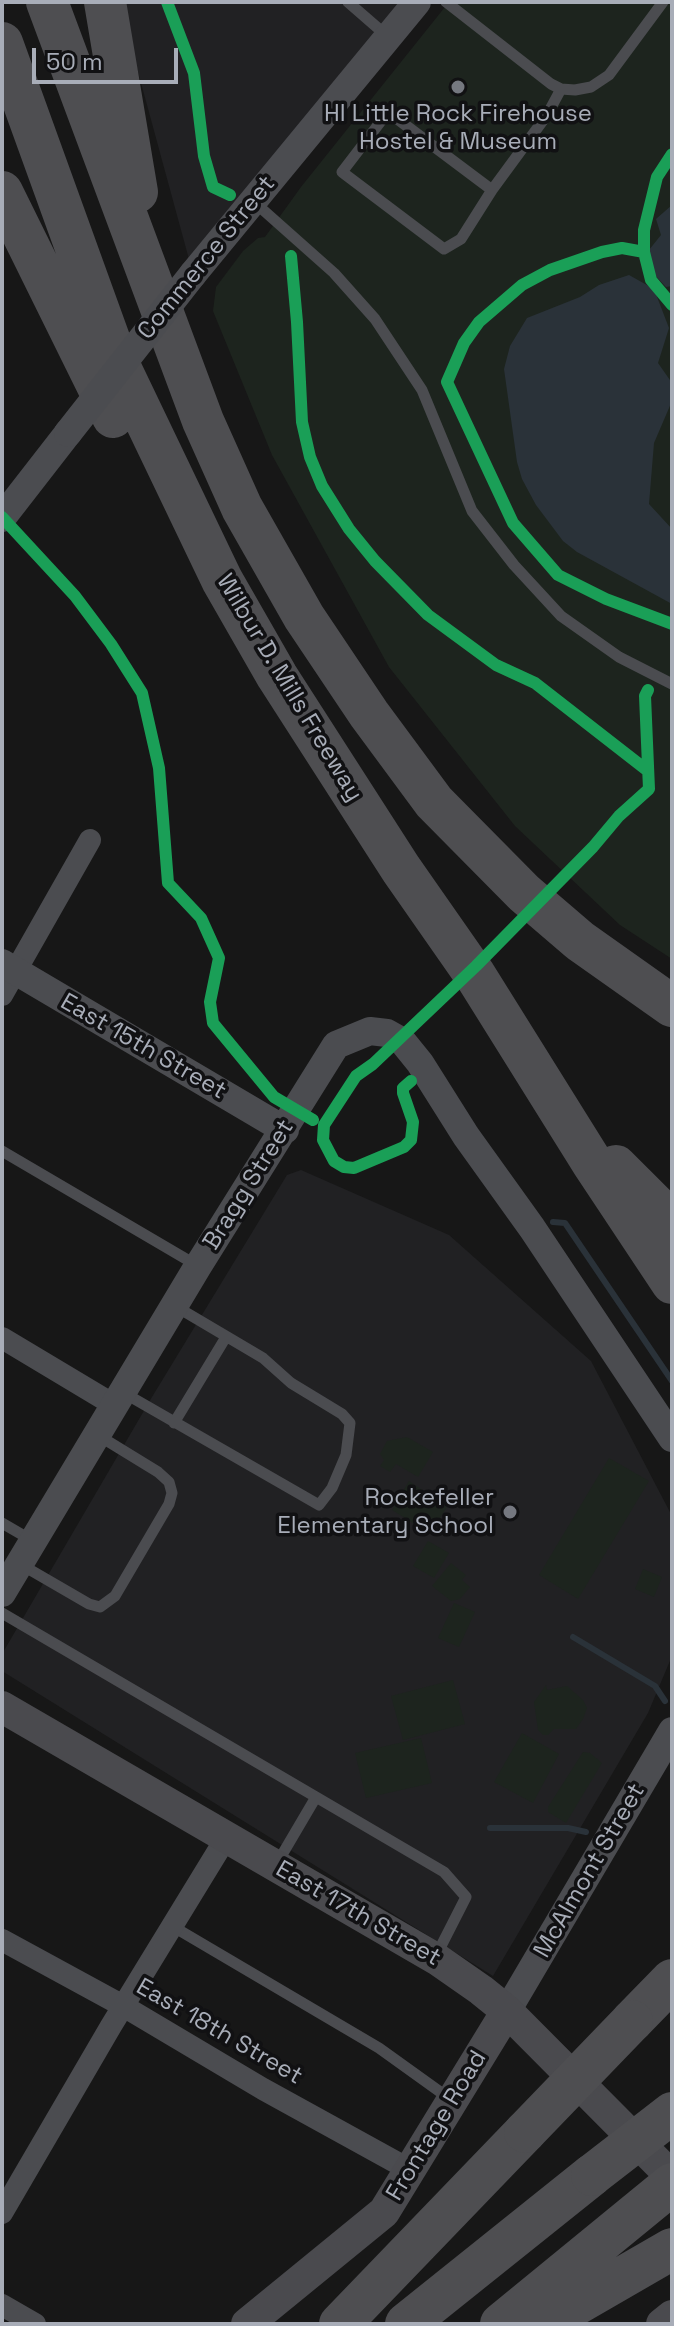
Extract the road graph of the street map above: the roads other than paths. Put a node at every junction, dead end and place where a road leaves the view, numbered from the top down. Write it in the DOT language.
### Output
graph roads {
  1 [pos="47,2"];
  2 [pos="105,2"];
  3 [pos="348,2"];
  4 [pos="417,2"];
  5 [pos="446,2"];
  6 [pos="663,2"];
  7 [pos="387,36"];
  8 [pos="2,43"];
  9 [pos="561,89"];
  10 [pos="492,190"];
  11 [pos="2,192"];
  12 [pos="253,201"];
  13 [pos="154,291"];
  14 [pos="2,518"];
  15 [pos="222,580"];
  16 [pos="672,684"];
  17 [pos="90,840"];
  18 [pos="6,977"];
  19 [pos="668,1004"];
  20 [pos="562,1111"];
  21 [pos="285,1130"];
  22 [pos="2,1151"];
  23 [pos="672,1222"];
  24 [pos="198,1266"];
  25 [pos="672,1283"];
  26 [pos="174,1305"];
  27 [pos="226,1337"];
  28 [pos="2,1338"];
  29 [pos="118,1398"];
  30 [pos="174,1423"];
  31 [pos="96,1434"];
  32 [pos="672,1438"];
  33 [pos="2,1523"];
  34 [pos="26,1552"];
  35 [pos="2,1593"];
  36 [pos="2,1613"];
  37 [pos="2,1707"];
  38 [pos="672,1731"];
  39 [pos="316,1797"];
  40 [pos="226,1838"];
  41 [pos="276,1866"];
  42 [pos="172,1926"];
  43 [pos="2,1940"];
  44 [pos="435,1959"];
  45 [pos="672,1980"];
  46 [pos="125,2007"];
  47 [pos="507,2011"];
  48 [pos="452,2100"];
  49 [pos="672,2113"];
  50 [pos="410,2170"];
  51 [pos="672,2177"];
  52 [pos="672,2184"];
  53 [pos="2,2213"];
  54 [pos="663,2254"];
  55 [pos="2,2305"];
  56 [pos="672,2316"];
  57 [pos="35,2324"];
  58 [pos="247,2324"];
  59 [pos="340,2324"];
  60 [pos="406,2324"];
  61 [pos="501,2324"];
  62 [pos="542,2324"];
  63 [pos="662,2324"];
  1 -- 13 [label="highway, Wilbur D. Mills Freeway"];
  2 -- 13 [label="highway"];
  3 -- 7 [label="lane"];
  4 -- 7 [label="street, Commerce Street"];
  5 -- 9 [label="lane"];
  6 -- 9 [label="lane"];
  7 -- 12 [label="street, Commerce Street"];
  8 -- 15 [label="highway, Wilbur D. Mills Freeway"];
  9 -- 10 [label="lane"];
  10 -- 10 [label="lane"];
  11 -- 15 [label="highway"];
  12 -- 14 [label="street, Commerce Street, bridge"];
  12 -- 16 [label="lane"];
  13 -- 19 [label="highway, Wilbur D. Mills Freeway"];
  15 -- 20 [label="highway, Wilbur D. Mills Freeway"];
  17 -- 18 [label="street"];
  18 -- 21 [label="street, East 15th Street"];
  20 -- 23 [label="highway"];
  20 -- 25 [label="highway, Wilbur D. Mills Freeway"];
  21 -- 24 [label="street, Bragg Street"];
  21 -- 32 [label="street, Bragg Street"];
  22 -- 24 [label="lane"];
  24 -- 26 [label="street, Bragg Street"];
  26 -- 27 [label="lane"];
  26 -- 29 [label="street, Bragg Street"];
  27 -- 30 [label="lane"];
  27 -- 30 [label="lane"];
  28 -- 29 [label="street"];
  29 -- 30 [label="lane"];
  29 -- 31 [label="street, Bragg Street"];
  31 -- 34 [label="street, Bragg Street"];
  31 -- 34 [label="lane"];
  33 -- 34 [label="lane"];
  34 -- 35 [label="street, Bragg Street"];
  36 -- 39 [label="lane"];
  37 -- 40 [label="main road, East 17th Street"];
  38 -- 47 [label="street, McAlmont Street"];
  39 -- 41 [label="lane"];
  39 -- 44 [label="lane"];
  40 -- 41 [label="main road, East 17th Street"];
  40 -- 42 [label="street"];
  41 -- 44 [label="main road, East 17th Street"];
  42 -- 46 [label="street"];
  42 -- 48 [label="lane"];
  43 -- 46 [label="street, East 18th Street"];
  44 -- 47 [label="main road, East 17th Street"];
  45 -- 59 [label="highway, bridge"];
  46 -- 50 [label="street, East 18th Street"];
  46 -- 53 [label="street"];
  47 -- 48 [label="main road, Frontage Road"];
  47 -- 51 [label="main road, East 17th Street"];
  48 -- 50 [label="main road, Frontage Road"];
  49 -- 60 [label="highway, bridge"];
  50 -- 58 [label="main road, Frontage Road"];
  52 -- 61 [label="highway"];
  54 -- 62 [label="highway"];
  55 -- 57 [label="street"];
  56 -- 63 [label="main road"];
}
